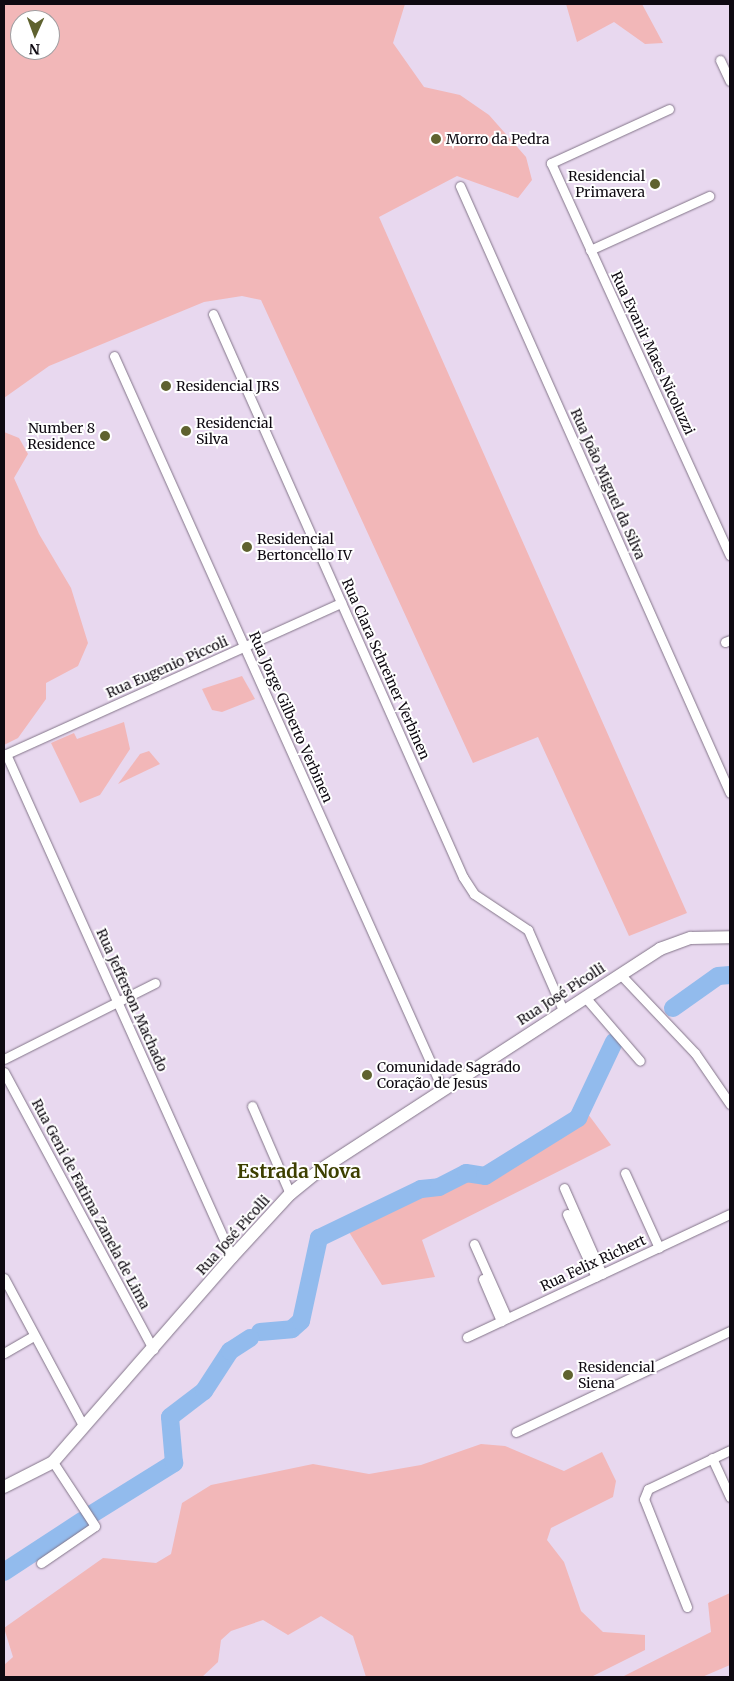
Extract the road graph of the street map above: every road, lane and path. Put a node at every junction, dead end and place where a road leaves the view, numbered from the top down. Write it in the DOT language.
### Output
graph roads {
  1 [pos="720,60"];
  2 [pos="730,81"];
  3 [pos="669,109"];
  4 [pos="460,186"];
  5 [pos="709,196"];
  6 [pos="590,250"];
  7 [pos="213,314"];
  8 [pos="114,356"];
  9 [pos="730,555"];
  10 [pos="341,603"];
  11 [pos="244,647"];
  12 [pos="5,755"];
  13 [pos="730,793"];
  14 [pos="730,937"];
  15 [pos="620,974"];
  16 [pos="155,983"];
  17 [pos="586,997"];
  18 [pos="118,1000"];
  19 [pos="563,1010"];
  20 [pos="4,1059"];
  21 [pos="640,1060"];
  22 [pos="4,1072"];
  23 [pos="442,1088"];
  24 [pos="729,1100"];
  25 [pos="252,1106"];
  26 [pos="625,1173"];
  27 [pos="564,1188"];
  28 [pos="290,1194"];
  29 [pos="567,1214"];
  30 [pos="730,1214"];
  31 [pos="471,1245"];
  32 [pos="659,1248"];
  33 [pos="232,1257"];
  34 [pos="599,1275"];
  35 [pos="4,1278"];
  36 [pos="504,1320"];
  37 [pos="730,1331"];
  38 [pos="34,1336"];
  39 [pos="467,1337"];
  40 [pos="153,1349"];
  41 [pos="4,1353"];
  42 [pos="84,1427"];
  43 [pos="516,1432"];
  44 [pos="730,1450"];
  45 [pos="712,1458"];
  46 [pos="53,1462"];
  47 [pos="4,1487"];
  48 [pos="730,1497"];
  49 [pos="41,1563"];
  50 [pos="687,1607"];
  1 -- 2 [label="street"];
  3 -- 6 [label="street, Rua Evanir Maes Nicoluzzi"];
  4 -- 13 [label="street, Rua João Miguel da Silva"];
  5 -- 6 [label="street"];
  6 -- 9 [label="street, Rua Evanir Maes Nicoluzzi"];
  7 -- 10 [label="street, Rua Clara Schreiner Verbinen"];
  8 -- 11 [label="street, Rua Jorge Gilberto Verbinen"];
  10 -- 11 [label="street, Rua Eugenio Piccoli"];
  10 -- 19 [label="street, Rua Clara Schreiner Verbinen"];
  11 -- 12 [label="street, Rua Eugenio Piccoli"];
  11 -- 23 [label="street, Rua Jorge Gilberto Verbinen"];
  12 -- 18 [label="street, Rua Jefferson Machado"];
  14 -- 15 [label="street, Rua José Picolli"];
  15 -- 17 [label="street, Rua José Picolli"];
  15 -- 24 [label="street"];
  16 -- 18 [label="street"];
  17 -- 19 [label="street, Rua José Picolli"];
  17 -- 21 [label="street"];
  18 -- 20 [label="street"];
  18 -- 33 [label="street, Rua Jefferson Machado"];
  19 -- 23 [label="street, Rua José Picolli"];
  22 -- 40 [label="street, Rua Geni de Fatima Zanela de Lima"];
  23 -- 28 [label="street, Rua José Picolli"];
  25 -- 28 [label="street"];
  26 -- 32 [label="street"];
  27 -- 34 [label="street"];
  28 -- 33 [label="street, Rua José Picolli"];
  29 -- 34 [label="street"];
  30 -- 32 [label="street, Rua Felix Richert"];
  31 -- 36 [label="street"];
  32 -- 34 [label="street, Rua Felix Richert"];
  33 -- 40 [label="street, Rua José Picolli"];
  34 -- 36 [label="street, Rua Felix Richert"];
  35 -- 38 [label="street"];
  36 -- 39 [label="street, Rua Felix Richert"];
  37 -- 43 [label="street"];
  38 -- 41 [label="street"];
  38 -- 42 [label="street"];
  40 -- 42 [label="street, Rua José Picolli"];
  42 -- 46 [label="street, Rua José Picolli"];
  44 -- 45 [label="street"];
  45 -- 48 [label="street"];
  45 -- 50 [label="street"];
  46 -- 47 [label="street, Rua José Picolli"];
  46 -- 49 [label="street"];
}
